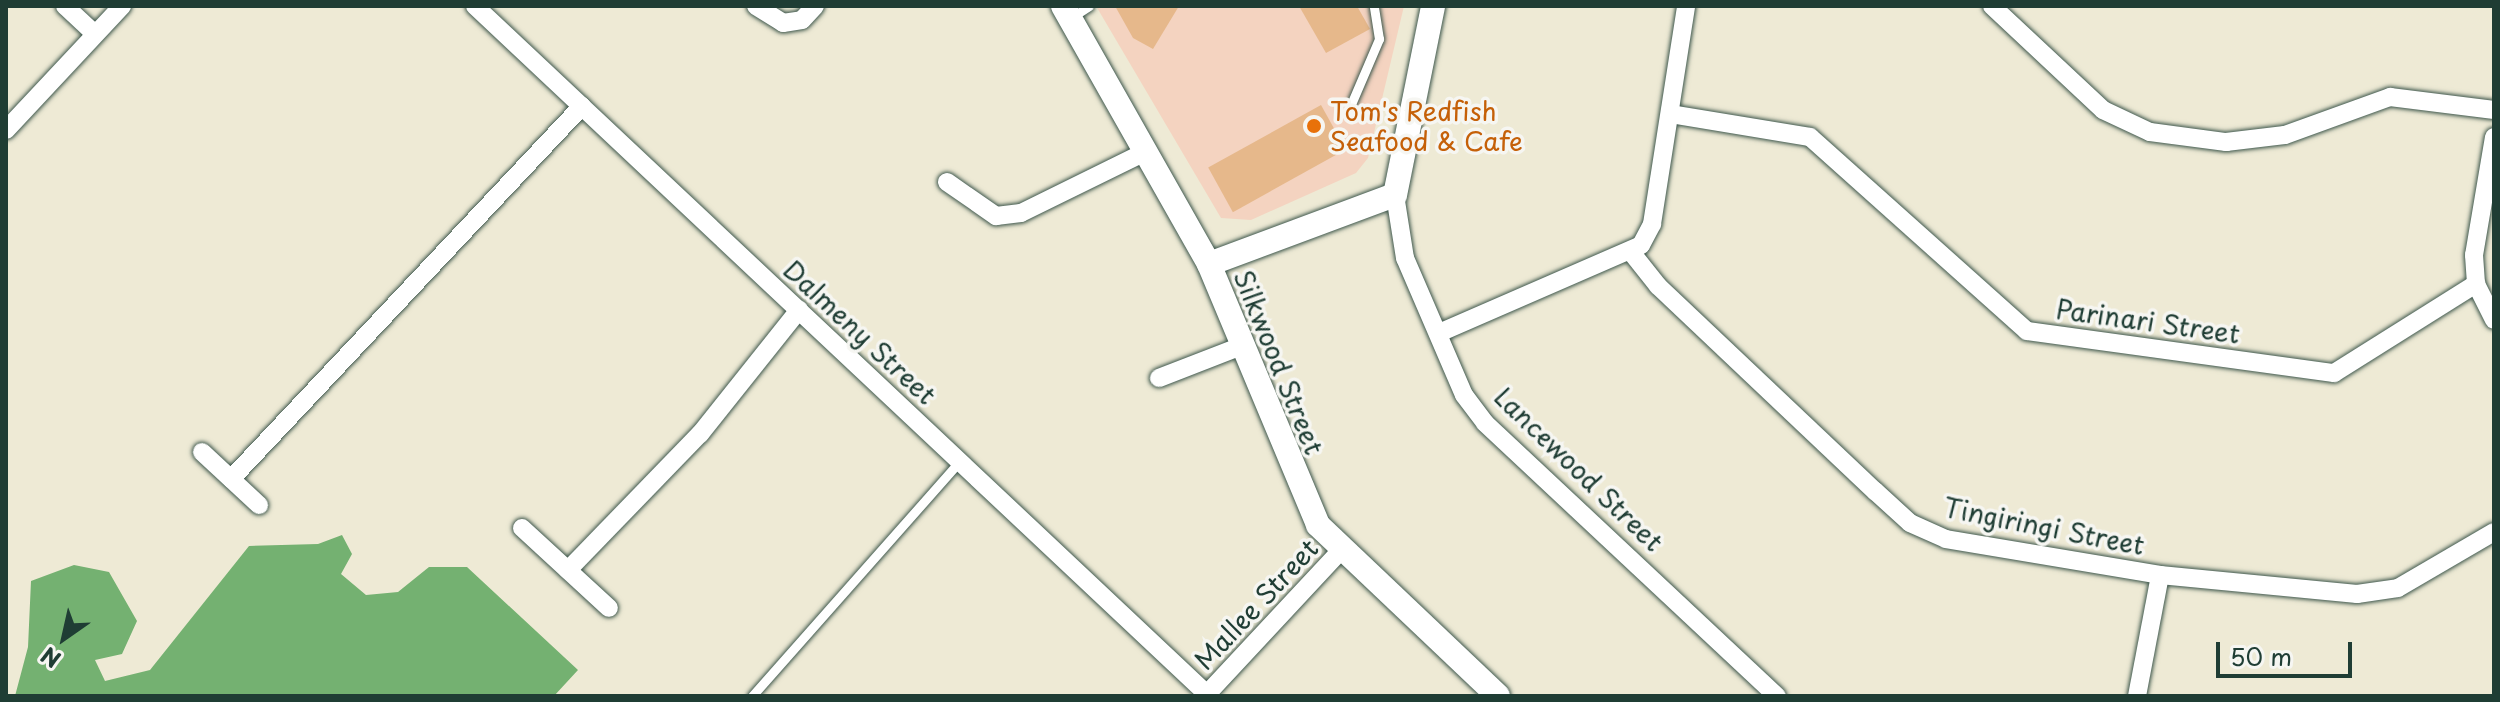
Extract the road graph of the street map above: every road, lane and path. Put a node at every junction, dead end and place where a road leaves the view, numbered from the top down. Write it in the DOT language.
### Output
graph roads {
  1 [pos="65,6"];
  2 [pos="122,6"];
  3 [pos="475,6"];
  4 [pos="756,6"];
  5 [pos="815,6"];
  6 [pos="1374,6"];
  7 [pos="1433,6"];
  8 [pos="1686,6"];
  9 [pos="1992,6"];
  10 [pos="1074,10"];
  11 [pos="95,34"];
  12 [pos="1352,102"];
  13 [pos="582,106"];
  14 [pos="2494,110"];
  15 [pos="1671,114"];
  16 [pos="6,130"];
  17 [pos="2494,137"];
  18 [pos="1145,152"];
  19 [pos="947,182"];
  20 [pos="1395,195"];
  21 [pos="1624,254"];
  22 [pos="1209,264"];
  23 [pos="2476,284"];
  24 [pos="799,310"];
  25 [pos="2494,320"];
  26 [pos="1439,333"];
  27 [pos="1239,347"];
  28 [pos="1159,378"];
  29 [pos="202,452"];
  30 [pos="960,461"];
  31 [pos="231,479"];
  32 [pos="259,505"];
  33 [pos="522,528"];
  34 [pos="2494,532"];
  35 [pos="1342,549"];
  36 [pos="568,570"];
  37 [pos="2160,575"];
  38 [pos="609,608"];
  39 [pos="1208,695"];
  40 [pos="752,696"];
  41 [pos="1498,696"];
  42 [pos="1777,696"];
  43 [pos="2137,696"];
  1 -- 11 [label="street"];
  2 -- 11 [label="street"];
  3 -- 13 [label="street, Dalmeny Street"];
  4 -- 5 [label="street"];
  6 -- 12 [label="lane"];
  7 -- 20 [label="street, Lancewood Street"];
  8 -- 15 [label="street"];
  9 -- 14 [label="street"];
  10 -- 18 [label="street, Silkwood Street"];
  11 -- 16 [label="street"];
  13 -- 24 [label="street, Dalmeny Street"];
  13 -- 31 [label="street"];
  15 -- 21 [label="street"];
  15 -- 23 [label="street, Parinari Street"];
  17 -- 23 [label="street"];
  18 -- 19 [label="street"];
  18 -- 22 [label="street, Silkwood Street"];
  20 -- 22 [label="street"];
  20 -- 26 [label="street, Lancewood Street"];
  21 -- 26 [label="street"];
  21 -- 37 [label="street, Tingiringi Street"];
  22 -- 27 [label="street, Silkwood Street"];
  23 -- 25 [label="street"];
  24 -- 30 [label="street, Dalmeny Street"];
  24 -- 36 [label="street"];
  26 -- 42 [label="street, Lancewood Street"];
  27 -- 28 [label="street"];
  27 -- 35 [label="street, Silkwood Street"];
  29 -- 31 [label="street"];
  30 -- 39 [label="street, Dalmeny Street"];
  30 -- 40 [label="lane"];
  31 -- 32 [label="street"];
  33 -- 36 [label="street"];
  34 -- 37 [label="street, Tingiringi Street"];
  35 -- 39 [label="street, Mallee Street"];
  35 -- 41 [label="street, Silkwood Street"];
  36 -- 38 [label="street"];
  37 -- 43 [label="street"];
}
